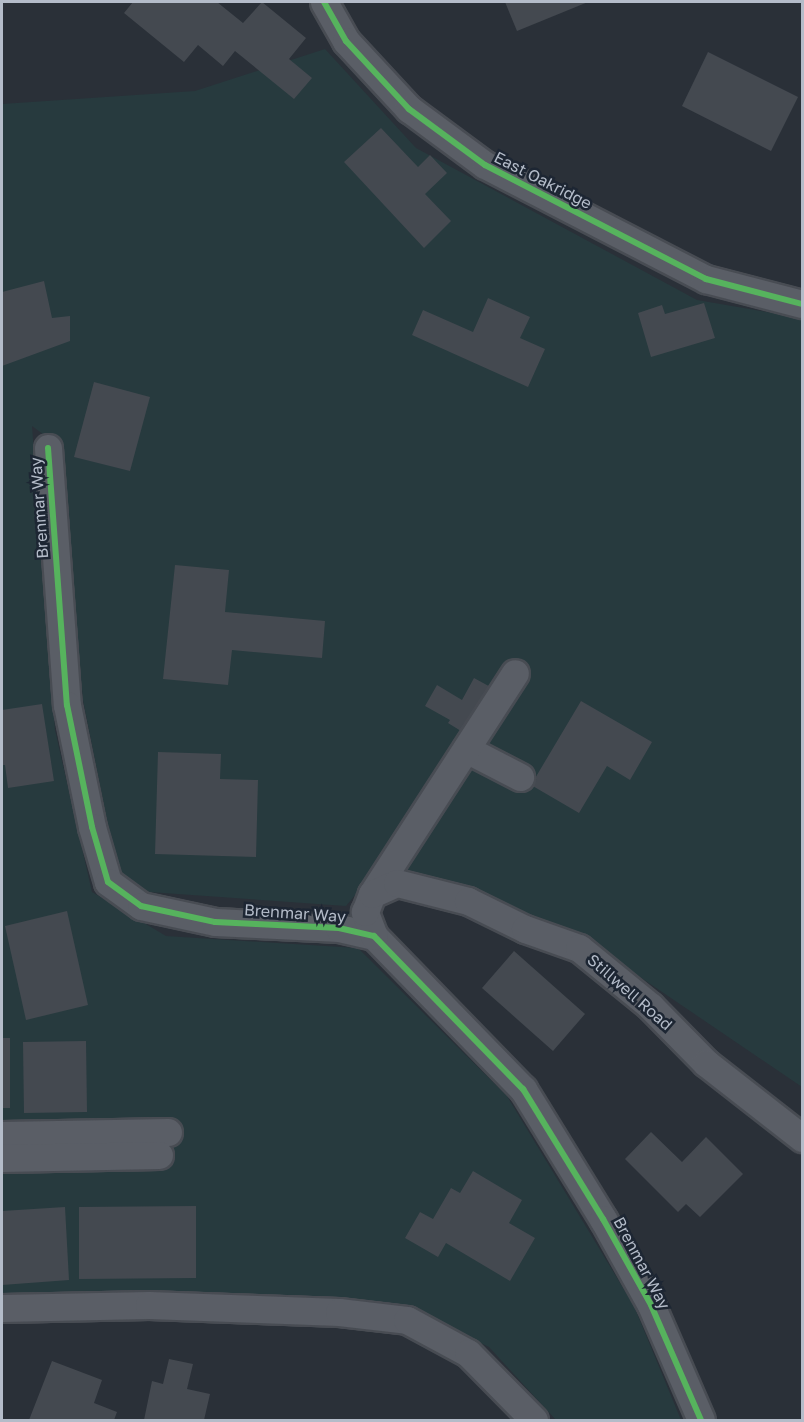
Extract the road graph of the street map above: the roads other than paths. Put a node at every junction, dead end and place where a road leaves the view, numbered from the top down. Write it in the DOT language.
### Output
graph roads {
  1 [pos="324,2"];
  2 [pos="802,304"];
  3 [pos="48,448"];
  4 [pos="515,673"];
  5 [pos="466,749"];
  6 [pos="520,777"];
  7 [pos="372,894"];
  8 [pos="374,936"];
  9 [pos="2,1135"];
  10 [pos="802,1138"];
  11 [pos="2,1158"];
  12 [pos="2,1308"];
  13 [pos="534,1420"];
  14 [pos="702,1420"];
  1 -- 2 [label="street, East Oakridge"];
  3 -- 8 [label="street, Brenmar Way"];
  4 -- 5 [label="street"];
  5 -- 6 [label="street"];
  5 -- 7 [label="street"];
  7 -- 8 [label="street"];
  7 -- 10 [label="street, Stillwell Road"];
  8 -- 14 [label="street, Brenmar Way"];
  9 -- 11 [label="street"];
  12 -- 13 [label="street"];
}
